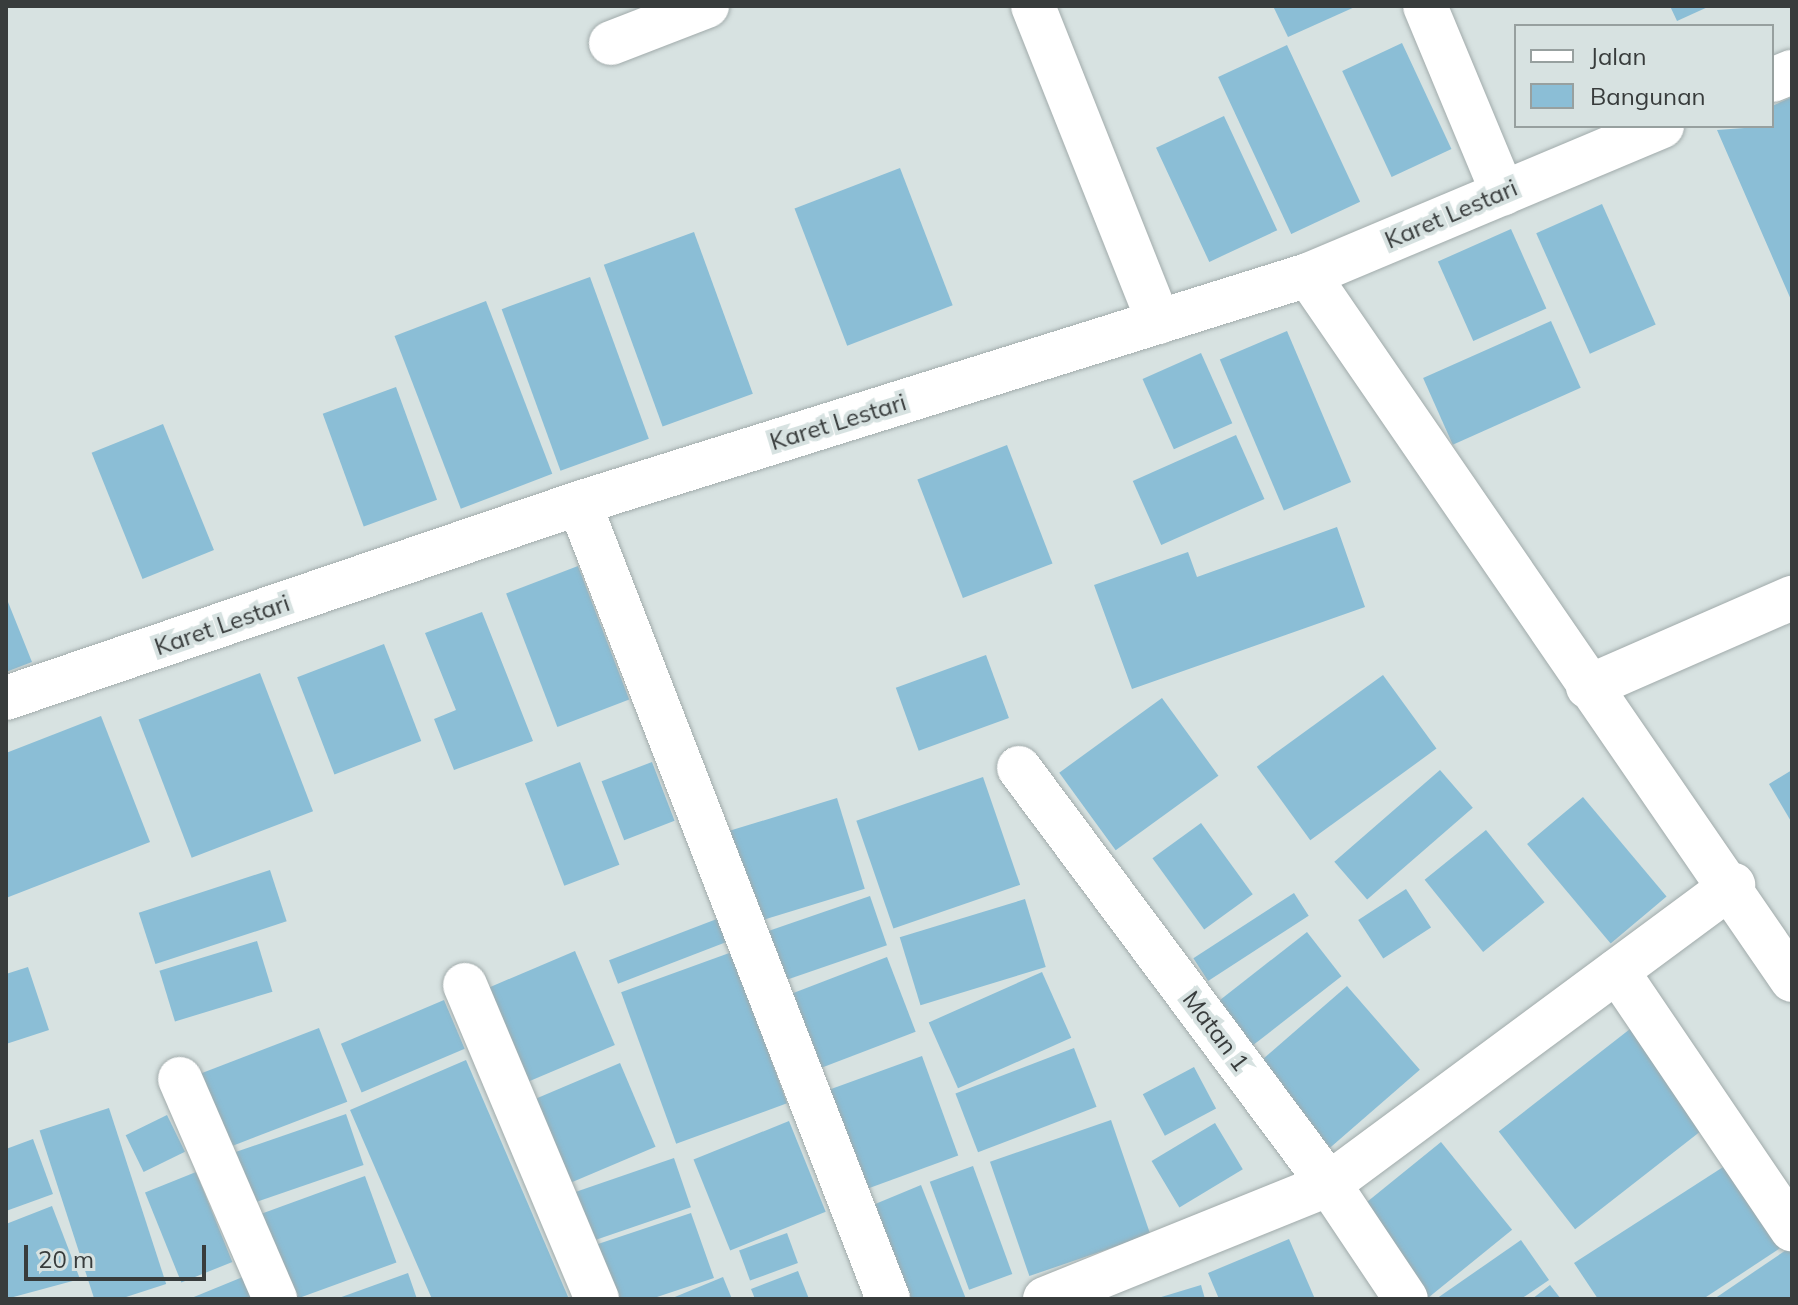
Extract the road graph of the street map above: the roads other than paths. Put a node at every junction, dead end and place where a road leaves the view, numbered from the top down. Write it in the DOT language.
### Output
graph roads {
  1 [pos="707,6"];
  2 [pos="1033,6"];
  3 [pos="1425,6"];
  4 [pos="611,43"];
  5 [pos="1657,128"];
  6 [pos="1503,193"];
  7 [pos="1308,275"];
  8 [pos="1159,322"];
  9 [pos="579,503"];
  10 [pos="1792,598"];
  11 [pos="1588,687"];
  12 [pos="6,698"];
  13 [pos="1019,768"];
  14 [pos="1733,885"];
  15 [pos="1617,971"];
  16 [pos="1792,980"];
  17 [pos="465,985"];
  18 [pos="180,1079"];
  19 [pos="1329,1184"];
  20 [pos="1792,1229"];
  21 [pos="275,1299"];
  22 [pos="597,1299"];
  23 [pos="888,1299"];
  24 [pos="1045,1299"];
  25 [pos="1406,1299"];
  1 -- 4 [label="street"];
  2 -- 8 [label="street"];
  3 -- 6 [label="street"];
  5 -- 6 [label="street, Karet Lestari"];
  6 -- 7 [label="street, Karet Lestari"];
  7 -- 8 [label="street, Karet Lestari"];
  7 -- 11 [label="street"];
  8 -- 9 [label="street, Karet Lestari"];
  9 -- 12 [label="street, Karet Lestari"];
  9 -- 23 [label="street"];
  10 -- 11 [label="street"];
  11 -- 14 [label="street"];
  13 -- 19 [label="street, Matan 1"];
  14 -- 15 [label="street"];
  14 -- 16 [label="street"];
  15 -- 19 [label="street"];
  15 -- 20 [label="street"];
  17 -- 22 [label="street"];
  18 -- 21 [label="street"];
  19 -- 24 [label="street"];
  19 -- 25 [label="street, Matan 1"];
}
